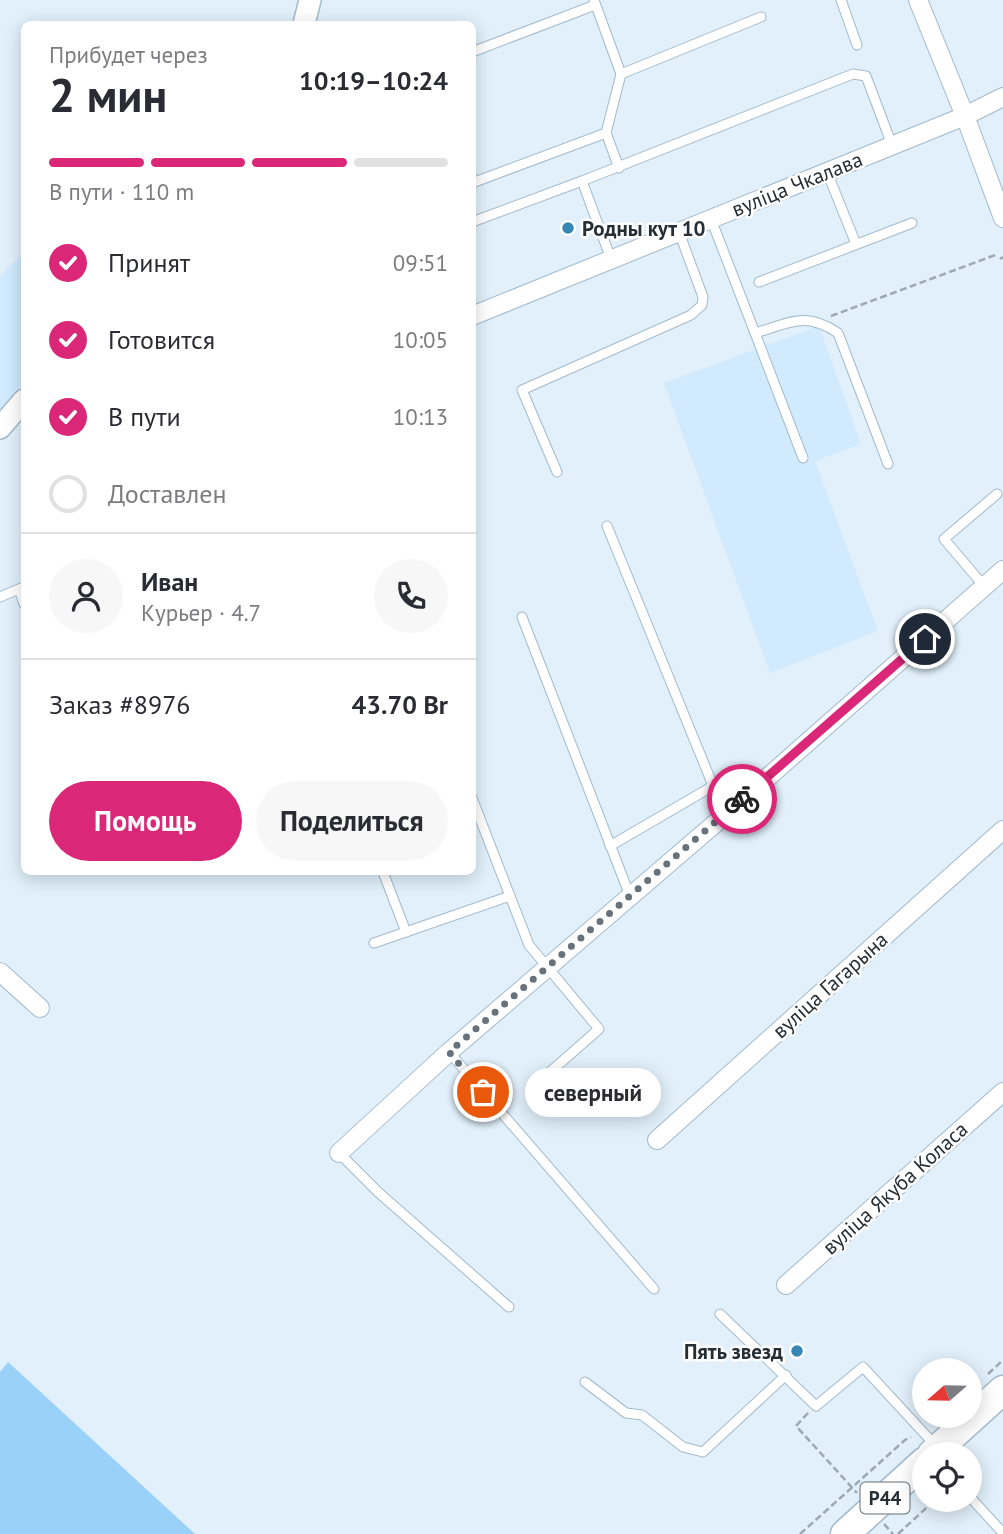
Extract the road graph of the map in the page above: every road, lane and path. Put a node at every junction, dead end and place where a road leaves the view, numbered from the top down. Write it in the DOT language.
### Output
graph roads {
  1 [pos="310,0"];
  2 [pos="841,0"];
  3 [pos="918,0"];
  4 [pos="595,3"];
  5 [pos="761,17"];
  6 [pos="305,21"];
  7 [pos="857,45"];
  8 [pos="476,50"];
  9 [pos="621,75"];
  10 [pos="1003,97"];
  11 [pos="965,116"];
  12 [pos="606,134"];
  13 [pos="892,145"];
  14 [pos="619,168"];
  15 [pos="827,172"];
  16 [pos="582,181"];
  17 [pos="476,182"];
  18 [pos="1003,218"];
  19 [pos="711,219"];
  20 [pos="476,221"];
  21 [pos="912,223"];
  22 [pos="679,232"];
  23 [pos="856,244"];
  24 [pos="1000,257"];
  25 [pos="611,259"];
  26 [pos="759,282"];
  27 [pos="476,314"];
  28 [pos="821,321"];
  29 [pos="755,333"];
  30 [pos="21,404"];
  31 [pos="0,428"];
  32 [pos="803,458"];
  33 [pos="888,464"];
  34 [pos="557,472"];
  35 [pos="997,494"];
  36 [pos="607,526"];
  37 [pos="1003,570"];
  38 [pos="984,586"];
  39 [pos="21,588"];
  40 [pos="0,597"];
  41 [pos="522,617"];
  42 [pos="713,786"];
  43 [pos="476,808"];
  44 [pos="725,815"];
  45 [pos="1003,830"];
  46 [pos="610,846"];
  47 [pos="384,875"];
  48 [pos="510,896"];
  49 [pos="630,896"];
  50 [pos="406,932"];
  51 [pos="374,943"];
  52 [pos="547,966"];
  53 [pos="0,971"];
  54 [pos="40,1008"];
  55 [pos="449,1052"];
  56 [pos="534,1086"];
  57 [pos="1003,1092"];
  58 [pos="657,1140"];
  59 [pos="338,1153"];
  60 [pos="786,1285"];
  61 [pos="654,1289"];
  62 [pos="509,1307"];
  63 [pos="720,1314"];
  64 [pos="786,1375"];
  65 [pos="585,1382"];
  66 [pos="1003,1390"];
  67 [pos="816,1406"];
  68 [pos="924,1442"];
  69 [pos="939,1442"];
  70 [pos="912,1443"];
  71 [pos="912,1468"];
  72 [pos="853,1488"];
  73 [pos="871,1510"];
  74 [pos="982,1510"];
  75 [pos="922,1512"];
  76 [pos="1003,1533"];
  77 [pos="800,1534"];
  78 [pos="845,1534"];
  79 [pos="893,1534"];
  80 [pos="898,1534"];
  1 -- 6 [label="street"];
  2 -- 7 [label="lane"];
  3 -- 11 [label="street"];
  4 -- 8 [label="lane"];
  4 -- 9 [label="lane"];
  5 -- 9 [label="lane"];
  9 -- 12 [label="lane"];
  10 -- 11 [label="street, вуліца Чкалава"];
  11 -- 13 [label="street, вуліца Чкалава"];
  11 -- 18 [label="street"];
  12 -- 14 [label="lane"];
  12 -- 17 [label="lane"];
  13 -- 14 [label="lane"];
  13 -- 15 [label="street, вуліца Чкалава"];
  14 -- 16 [label="lane"];
  15 -- 19 [label="street, вуліца Чкалава"];
  15 -- 23 [label="lane"];
  16 -- 20 [label="lane"];
  16 -- 25 [label="lane"];
  19 -- 22 [label="street, вуліца Чкалава"];
  19 -- 29 [label="lane"];
  21 -- 23 [label="lane"];
  22 -- 25 [label="street, вуліца Чкалава"];
  22 -- 34 [label="lane"];
  23 -- 26 [label="lane"];
  24 -- 28 [label="path"];
  25 -- 27 [label="street, вуліца Чкалава"];
  28 -- 29 [label="lane"];
  28 -- 33 [label="lane"];
  29 -- 32 [label="lane"];
  30 -- 31 [label="street"];
  35 -- 38 [label="lane"];
  36 -- 42 [label="lane"];
  37 -- 38 [label="street"];
  38 -- 44 [label="street"];
  39 -- 40 [label="lane"];
  41 -- 46 [label="lane"];
  42 -- 44 [label="lane"];
  42 -- 46 [label="lane"];
  43 -- 48 [label="lane"];
  44 -- 49 [label="street"];
  45 -- 58 [label="street, вуліца Гагарына"];
  46 -- 49 [label="lane"];
  47 -- 50 [label="lane"];
  48 -- 50 [label="lane"];
  48 -- 52 [label="lane"];
  49 -- 52 [label="street"];
  50 -- 51 [label="lane"];
  52 -- 55 [label="street"];
  52 -- 56 [label="lane"];
  53 -- 54 [label="street"];
  55 -- 59 [label="street"];
  55 -- 61 [label="lane"];
  57 -- 60 [label="street, вуліца Якуба Коласа"];
  59 -- 62 [label="lane"];
  63 -- 64 [label="lane"];
  64 -- 65 [label="lane"];
  64 -- 67 [label="lane"];
  66 -- 69 [label="main road, Р44"];
  67 -- 68 [label="lane"];
  67 -- 72 [label="path"];
  70 -- 72 [label="path"];
  71 -- 73 [label="main road, Р44"];
  72 -- 73 [label="path"];
  72 -- 77 [label="path"];
  73 -- 78 [label="main road, Р44"];
  73 -- 79 [label="path"];
  74 -- 76 [label="lane"];
  75 -- 80 [label="path"];
}
